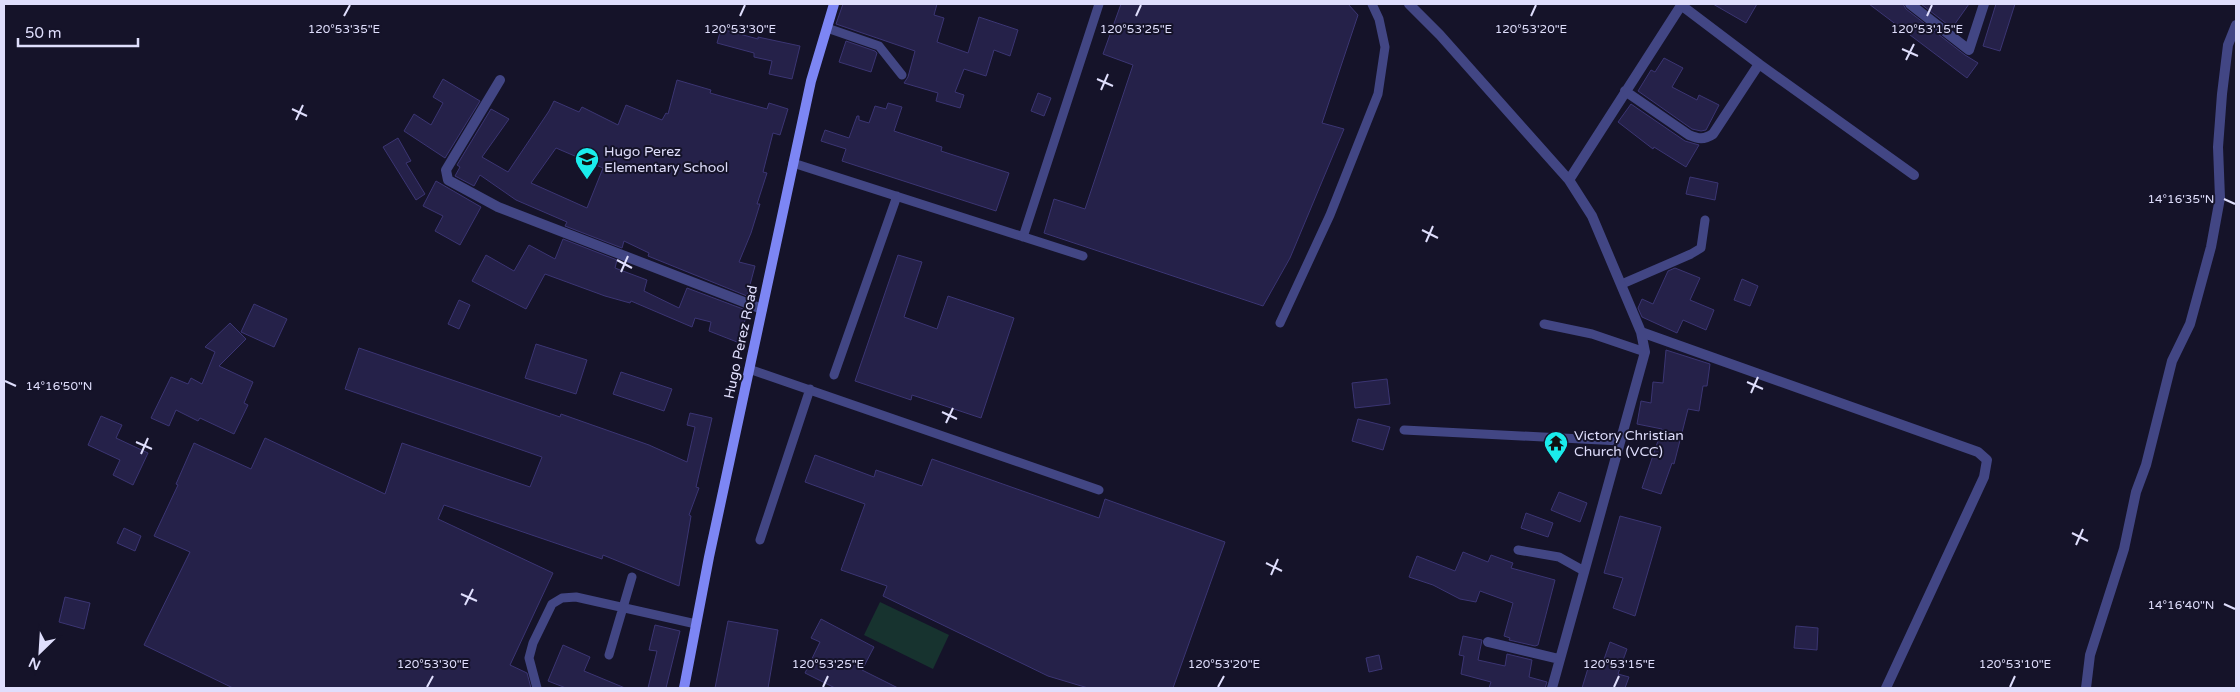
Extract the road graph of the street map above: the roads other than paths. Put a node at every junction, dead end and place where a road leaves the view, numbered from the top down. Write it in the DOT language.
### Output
graph roads {
  1 [pos="834,4"];
  2 [pos="1099,4"];
  3 [pos="1372,4"];
  4 [pos="1409,4"];
  5 [pos="1681,4"];
  6 [pos="1910,4"];
  7 [pos="1984,4"];
  8 [pos="2236,25"];
  9 [pos="827,28"];
  10 [pos="1758,64"];
  11 [pos="902,74"];
  12 [pos="500,80"];
  13 [pos="1625,91"];
  14 [pos="793,163"];
  15 [pos="1914,175"];
  16 [pos="1569,180"];
  17 [pos="897,196"];
  18 [pos="1705,220"];
  19 [pos="1023,237"];
  20 [pos="1084,256"];
  21 [pos="1622,284"];
  22 [pos="762,309"];
  23 [pos="1280,323"];
  24 [pos="1544,324"];
  25 [pos="1641,332"];
  26 [pos="1646,352"];
  27 [pos="749,368"];
  28 [pos="834,375"];
  29 [pos="810,390"];
  30 [pos="1404,430"];
  31 [pos="1620,441"];
  32 [pos="1099,490"];
  33 [pos="760,540"];
  34 [pos="1518,550"];
  35 [pos="1584,571"];
  36 [pos="632,577"];
  37 [pos="623,608"];
  38 [pos="696,624"];
  39 [pos="1488,642"];
  40 [pos="609,655"];
  41 [pos="1559,660"];
  42 [pos="537,688"];
  43 [pos="684,688"];
  44 [pos="1552,688"];
  45 [pos="1886,688"];
  46 [pos="2086,688"];
  1 -- 9 [label="street, Hugo Perez Road"];
  2 -- 19 [label="lane"];
  3 -- 23 [label="lane"];
  4 -- 16 [label="street"];
  5 -- 10 [label="street"];
  5 -- 13 [label="street"];
  6 -- 7 [label="street"];
  8 -- 46 [label="street"];
  9 -- 11 [label="lane"];
  9 -- 14 [label="street, Hugo Perez Road"];
  10 -- 13 [label="street"];
  10 -- 15 [label="street"];
  12 -- 22 [label="street"];
  13 -- 16 [label="street"];
  14 -- 17 [label="lane"];
  14 -- 22 [label="street, Hugo Perez Road"];
  16 -- 21 [label="street"];
  17 -- 19 [label="lane"];
  17 -- 28 [label="lane"];
  18 -- 21 [label="lane"];
  19 -- 20 [label="lane"];
  21 -- 25 [label="street"];
  22 -- 27 [label="street, Hugo Perez Road"];
  24 -- 26 [label="lane"];
  25 -- 26 [label="street"];
  25 -- 45 [label="street"];
  26 -- 31 [label="street"];
  27 -- 29 [label="lane"];
  27 -- 38 [label="street, Hugo Perez Road"];
  29 -- 32 [label="lane"];
  29 -- 33 [label="lane"];
  30 -- 31 [label="lane"];
  31 -- 35 [label="street"];
  34 -- 35 [label="lane"];
  35 -- 41 [label="street"];
  36 -- 37 [label="lane"];
  37 -- 38 [label="lane"];
  37 -- 40 [label="lane"];
  37 -- 42 [label="lane"];
  38 -- 43 [label="street, Hugo Perez Road"];
  39 -- 41 [label="street"];
  41 -- 44 [label="street"];
}
